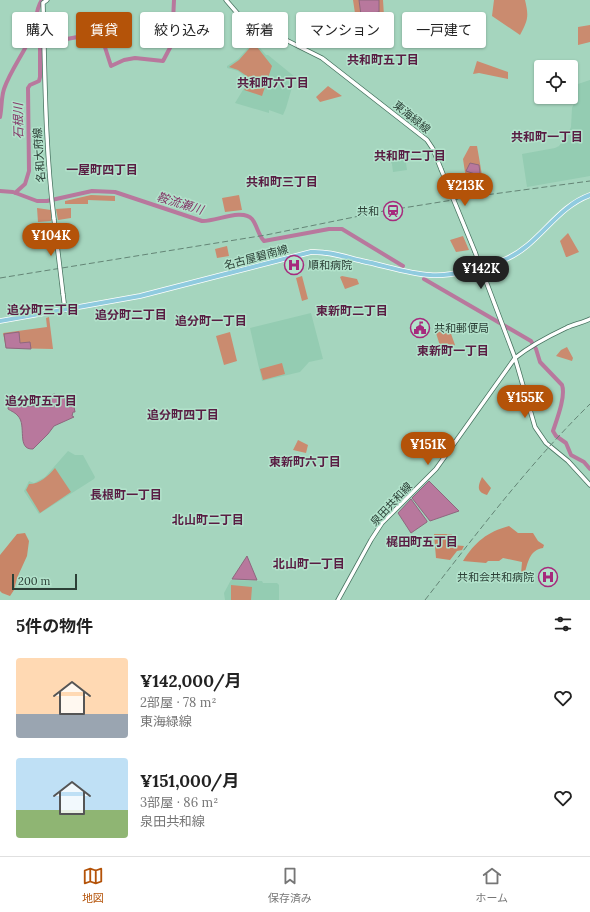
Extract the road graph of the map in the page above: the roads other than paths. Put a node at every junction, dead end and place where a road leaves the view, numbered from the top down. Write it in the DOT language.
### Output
graph roads {
  1 [pos="47,0"];
  2 [pos="226,0"];
  3 [pos="590,196"];
  4 [pos="481,267"];
  5 [pos="65,310"];
  6 [pos="590,319"];
  7 [pos="0,321"];
  8 [pos="515,358"];
  9 [pos="590,485"];
  10 [pos="338,600"];
  1 -- 5 [label="main road, 名和大府線, bridge"];
  2 -- 4 [label="main road, 東海緑線, bridge"];
  3 -- 4 [label="main road, 名古屋碧南線"];
  4 -- 5 [label="main road, 名古屋碧南線"];
  4 -- 8 [label="main road, 東海緑線"];
  5 -- 7 [label="main road, 名古屋碧南線"];
  6 -- 8 [label="main road, 泉田共和線"];
  8 -- 9 [label="main road, 東海緑線"];
  8 -- 10 [label="main road, 泉田共和線"];
}
